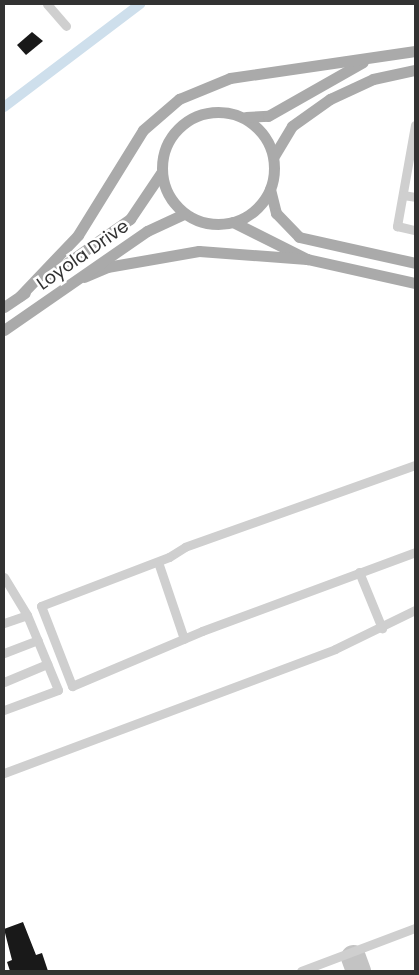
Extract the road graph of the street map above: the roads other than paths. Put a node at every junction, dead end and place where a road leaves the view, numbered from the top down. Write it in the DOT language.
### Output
graph roads {
  1 [pos="47,4"];
  2 [pos="66,26"];
  3 [pos="415,51"];
  4 [pos="381,56"];
  5 [pos="415,70"];
  6 [pos="243,117"];
  7 [pos="415,126"];
  8 [pos="415,151"];
  9 [pos="274,156"];
  10 [pos="415,164"];
  11 [pos="161,173"];
  12 [pos="270,189"];
  13 [pos="403,195"];
  14 [pos="415,197"];
  15 [pos="184,214"];
  16 [pos="233,222"];
  17 [pos="415,230"];
  18 [pos="307,259"];
  19 [pos="415,263"];
  20 [pos="84,277"];
  21 [pos="415,283"];
  22 [pos="20,296"];
  23 [pos="4,307"];
  24 [pos="4,330"];
  25 [pos="415,465"];
  26 [pos="415,552"];
  27 [pos="158,562"];
  28 [pos="359,572"];
  29 [pos="4,578"];
  30 [pos="415,610"];
  31 [pos="27,615"];
  32 [pos="4,624"];
  33 [pos="382,628"];
  34 [pos="184,639"];
  35 [pos="38,640"];
  36 [pos="4,653"];
  37 [pos="47,664"];
  38 [pos="4,682"];
  39 [pos="4,710"];
  40 [pos="4,773"];
  41 [pos="415,928"];
  42 [pos="301,971"];
  1 -- 2 [label="street"];
  3 -- 4 [label="main road"];
  4 -- 6 [label="main road"];
  4 -- 22 [label="main road"];
  5 -- 9 [label="main road"];
  6 -- 9 [label="main road"];
  6 -- 11 [label="main road"];
  7 -- 13 [label="street"];
  8 -- 10 [label="street"];
  9 -- 12 [label="main road"];
  11 -- 15 [label="main road"];
  11 -- 22 [label="main road, Loyola Drive"];
  12 -- 16 [label="main road"];
  12 -- 19 [label="main road"];
  13 -- 14 [label="street"];
  13 -- 17 [label="street"];
  15 -- 16 [label="main road"];
  15 -- 20 [label="main road, Loyola Drive"];
  16 -- 18 [label="main road"];
  18 -- 20 [label="main road"];
  18 -- 21 [label="main road"];
  20 -- 24 [label="main road, Loyola Drive"];
  22 -- 23 [label="main road, Loyola Drive"];
  25 -- 27 [label="street"];
  26 -- 28 [label="street"];
  27 -- 34 [label="street"];
  27 -- 34 [label="street"];
  28 -- 33 [label="street"];
  28 -- 34 [label="street"];
  29 -- 31 [label="street"];
  30 -- 33 [label="street"];
  31 -- 32 [label="street"];
  31 -- 35 [label="street"];
  33 -- 40 [label="street"];
  35 -- 36 [label="street"];
  35 -- 37 [label="street"];
  37 -- 38 [label="street"];
  37 -- 39 [label="street"];
  41 -- 42 [label="street"];
}
